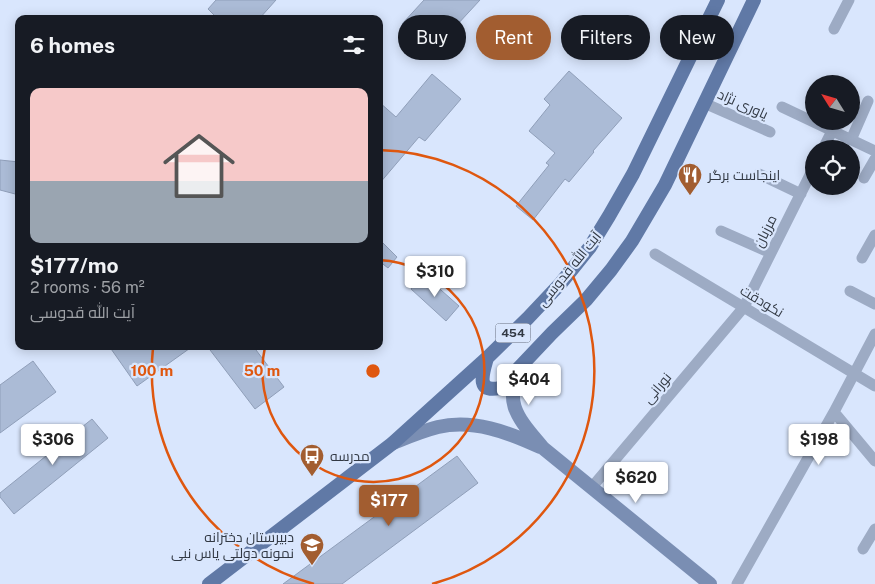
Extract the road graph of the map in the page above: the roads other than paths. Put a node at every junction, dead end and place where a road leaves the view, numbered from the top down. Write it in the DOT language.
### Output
graph roads {
  1 [pos="718,0"];
  2 [pos="754,0"];
  3 [pos="849,0"];
  4 [pos="834,29"];
  5 [pos="868,101"];
  6 [pos="704,103"];
  7 [pos="782,107"];
  8 [pos="832,131"];
  9 [pos="770,132"];
  10 [pos="828,140"];
  11 [pos="851,140"];
  12 [pos="860,144"];
  13 [pos="875,151"];
  14 [pos="875,159"];
  15 [pos="758,174"];
  16 [pos="864,178"];
  17 [pos="805,186"];
  18 [pos="801,194"];
  19 [pos="721,231"];
  20 [pos="874,240"];
  21 [pos="771,253"];
  22 [pos="654,254"];
  23 [pos="862,258"];
  24 [pos="850,291"];
  25 [pos="875,304"];
  26 [pos="744,307"];
  27 [pos="875,334"];
  28 [pos="487,358"];
  29 [pos="527,360"];
  30 [pos="854,373"];
  31 [pos="875,386"];
  32 [pos="834,412"];
  33 [pos="393,443"];
  34 [pos="543,448"];
  35 [pos="875,461"];
  36 [pos="592,487"];
  37 [pos="875,529"];
  38 [pos="863,549"];
  39 [pos="209,584"];
  40 [pos="710,584"];
  41 [pos="737,584"];
  1 -- 28 [label="main road, آیت الله قدوسی / 454"];
  2 -- 6 [label="main road, 454"];
  3 -- 4 [label="street"];
  5 -- 11 [label="street"];
  6 -- 9 [label="street, یاوری نژاد"];
  6 -- 29 [label="main road, 454"];
  7 -- 8 [label="street, یاوری نژاد"];
  8 -- 10 [label="street"];
  8 -- 11 [label="street, یاوری نژاد"];
  12 -- 13 [label="street, یاوری نژاد"];
  14 -- 16 [label="street"];
  15 -- 18 [label="street"];
  17 -- 18 [label="street, مرزبان"];
  18 -- 21 [label="street, مرزبان"];
  19 -- 21 [label="street"];
  20 -- 23 [label="street"];
  21 -- 26 [label="street, مرزبان"];
  22 -- 26 [label="street, نکودقت"];
  24 -- 25 [label="street"];
  26 -- 30 [label="street, نکودقت"];
  26 -- 36 [label="street, نورانی"];
  27 -- 30 [label="street"];
  28 -- 29 [label="main road"];
  28 -- 33 [label="main road, آیت الله قدوسی / 454"];
  29 -- 34 [label="main road, 454"];
  30 -- 31 [label="street, نکودقت"];
  30 -- 32 [label="street"];
  32 -- 35 [label="street"];
  32 -- 41 [label="street"];
  33 -- 34 [label="main road, آیت الله قدوسی / 454"];
  33 -- 39 [label="main road, آیت الله قدوسی / 454"];
  34 -- 36 [label="main road"];
  36 -- 40 [label="main road"];
  37 -- 38 [label="street"];
}
